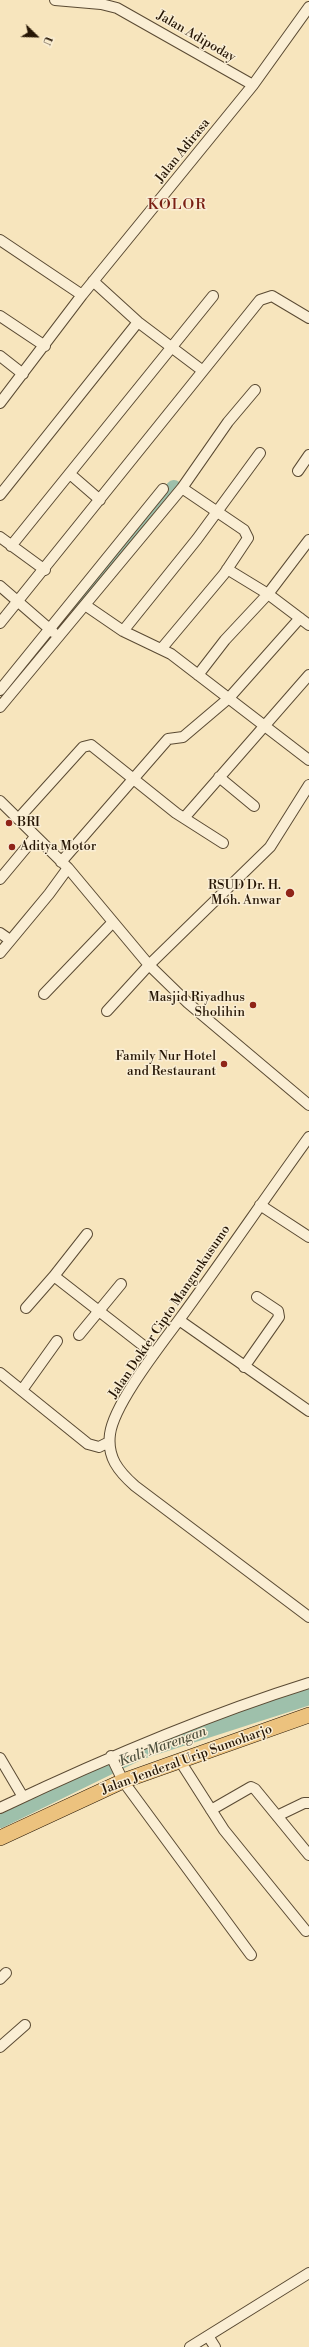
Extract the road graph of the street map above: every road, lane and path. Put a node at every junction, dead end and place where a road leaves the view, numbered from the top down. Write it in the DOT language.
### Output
graph roads {
  1 [pos="55,0"];
  2 [pos="118,4"];
  3 [pos="309,7"];
  4 [pos="253,85"];
  5 [pos="0,240"];
  6 [pos="93,281"];
  7 [pos="82,295"];
  8 [pos="213,296"];
  9 [pos="0,316"];
  10 [pos="309,318"];
  11 [pos="138,322"];
  12 [pos="45,346"];
  13 [pos="172,349"];
  14 [pos="0,356"];
  15 [pos="203,372"];
  16 [pos="23,374"];
  17 [pos="254,390"];
  18 [pos="1,400"];
  19 [pos="260,453"];
  20 [pos="309,455"];
  21 [pos="298,471"];
  22 [pos="70,474"];
  23 [pos="182,488"];
  24 [pos="163,489"];
  25 [pos="0,495"];
  26 [pos="100,500"];
  27 [pos="216,513"];
  28 [pos="0,536"];
  29 [pos="309,540"];
  30 [pos="11,546"];
  31 [pos="227,569"];
  32 [pos="45,570"];
  33 [pos="0,586"];
  34 [pos="268,594"];
  35 [pos="18,602"];
  36 [pos="85,606"];
  37 [pos="306,622"];
  38 [pos="0,623"];
  39 [pos="49,628"];
  40 [pos="123,631"];
  41 [pos="58,636"];
  42 [pos="162,648"];
  43 [pos="198,675"];
  44 [pos="309,675"];
  45 [pos="0,690"];
  46 [pos="229,698"];
  47 [pos="0,707"];
  48 [pos="265,728"];
  49 [pos="309,760"];
  50 [pos="218,776"];
  51 [pos="134,780"];
  52 [pos="309,785"];
  53 [pos="0,801"];
  54 [pos="254,806"];
  55 [pos="184,818"];
  56 [pos="18,819"];
  57 [pos="35,837"];
  58 [pos="223,843"];
  59 [pos="65,865"];
  60 [pos="0,879"];
  61 [pos="114,922"];
  62 [pos="0,932"];
  63 [pos="10,940"];
  64 [pos="0,953"];
  65 [pos="149,965"];
  66 [pos="44,994"];
  67 [pos="107,1011"];
  68 [pos="309,1105"];
  69 [pos="309,1137"];
  70 [pos="260,1204"];
  71 [pos="87,1234"];
  72 [pos="309,1237"];
  73 [pos="54,1276"];
  74 [pos="120,1284"];
  75 [pos="257,1297"];
  76 [pos="26,1308"];
  77 [pos="98,1312"];
  78 [pos="179,1320"];
  79 [pos="79,1336"];
  80 [pos="58,1341"];
  81 [pos="154,1354"];
  82 [pos="244,1367"];
  83 [pos="0,1373"];
  84 [pos="22,1390"];
  85 [pos="309,1411"];
  86 [pos="109,1442"];
  87 [pos="309,1617"];
  88 [pos="309,1683"];
  89 [pos="309,1715"];
  90 [pos="0,1758"];
  91 [pos="180,1761"];
  92 [pos="116,1768"];
  93 [pos="23,1797"];
  94 [pos="309,1803"];
  95 [pos="0,1808"];
  96 [pos="211,1810"];
  97 [pos="277,1816"];
  98 [pos="0,1838"];
  99 [pos="309,1855"];
  100 [pos="306,1931"];
  101 [pos="251,1955"];
  102 [pos="25,2025"];
  103 [pos="0,2047"];
  104 [pos="309,2273"];
  105 [pos="208,2336"];
  106 [pos="190,2347"];
  107 [pos="215,2347"];
  1 -- 2 [label="street, Jalan Adipoday"];
  2 -- 4 [label="street, Jalan Adipoday"];
  3 -- 4 [label="street, Jalan Adirasa"];
  4 -- 6 [label="street, Jalan Adirasa"];
  5 -- 7 [label="street"];
  6 -- 7 [label="street, Jalan Adirasa"];
  6 -- 11 [label="street"];
  7 -- 12 [label="street, Jalan Adirasa"];
  8 -- 13 [label="street"];
  9 -- 12 [label="street"];
  10 -- 15 [label="street"];
  11 -- 13 [label="street"];
  11 -- 25 [label="street"];
  12 -- 16 [label="street, Jalan Adirasa"];
  13 -- 15 [label="street"];
  13 -- 22 [label="street"];
  14 -- 16 [label="street"];
  15 -- 26 [label="street"];
  16 -- 18 [label="street, Jalan Adirasa"];
  17 -- 23 [label="street"];
  19 -- 27 [label="street"];
  20 -- 21 [label="street"];
  22 -- 26 [label="street"];
  22 -- 30 [label="street"];
  23 -- 27 [label="street"];
  23 -- 36 [label="street"];
  24 -- 39 [label="street"];
  26 -- 32 [label="street"];
  27 -- 31 [label="street"];
  27 -- 40 [label="street"];
  28 -- 30 [label="street"];
  29 -- 34 [label="street"];
  30 -- 32 [label="street"];
  31 -- 34 [label="street"];
  31 -- 42 [label="street"];
  32 -- 35 [label="street"];
  33 -- 35 [label="street"];
  34 -- 37 [label="street"];
  34 -- 43 [label="street"];
  35 -- 38 [label="street"];
  35 -- 39 [label="street"];
  36 -- 40 [label="street"];
  36 -- 41 [label="street"];
  37 -- 46 [label="street"];
  39 -- 41 [label="street"];
  39 -- 45 [label="street"];
  40 -- 42 [label="street"];
  41 -- 47 [label="street"];
  42 -- 43 [label="street"];
  43 -- 46 [label="street"];
  44 -- 48 [label="street"];
  46 -- 48 [label="street"];
  46 -- 51 [label="street"];
  48 -- 49 [label="street"];
  48 -- 50 [label="street"];
  50 -- 54 [label="street"];
  50 -- 55 [label="street"];
  51 -- 55 [label="street"];
  51 -- 56 [label="street"];
  51 -- 59 [label="street"];
  52 -- 65 [label="street"];
  53 -- 56 [label="street"];
  55 -- 58 [label="street"];
  56 -- 57 [label="street"];
  57 -- 59 [label="street"];
  57 -- 60 [label="street"];
  59 -- 61 [label="street"];
  59 -- 63 [label="street"];
  61 -- 65 [label="street"];
  61 -- 66 [label="street"];
  62 -- 63 [label="street"];
  63 -- 64 [label="street"];
  65 -- 67 [label="street"];
  65 -- 68 [label="street"];
  69 -- 70 [label="street, Jalan Dokter Cipto Mangunkusumo"];
  70 -- 72 [label="street"];
  70 -- 78 [label="street, Jalan Dokter Cipto Mangunkusumo"];
  71 -- 73 [label="street"];
  73 -- 76 [label="street"];
  73 -- 77 [label="street"];
  74 -- 77 [label="street"];
  75 -- 82 [label="street"];
  77 -- 79 [label="street"];
  77 -- 81 [label="street"];
  78 -- 81 [label="street, Jalan Dokter Cipto Mangunkusumo"];
  78 -- 82 [label="street"];
  80 -- 84 [label="street"];
  81 -- 86 [label="street, Jalan Dokter Cipto Mangunkusumo"];
  82 -- 85 [label="street"];
  83 -- 84 [label="street"];
  84 -- 86 [label="street"];
  86 -- 87 [label="street, Jalan Dokter Cipto Mangunkusumo"];
  88 -- 92 [label="street"];
  89 -- 91 [label="highway, Jalan Jenderal Urip Sumoharjo"];
  90 -- 93 [label="street"];
  91 -- 92 [label="highway, Jalan Jenderal Urip Sumoharjo"];
  91 -- 96 [label="street"];
  92 -- 93 [label="street"];
  92 -- 98 [label="highway, Jalan Jenderal Urip Sumoharjo"];
  92 -- 101 [label="street"];
  93 -- 95 [label="street"];
  94 -- 97 [label="street"];
  96 -- 97 [label="street"];
  96 -- 100 [label="street"];
  97 -- 99 [label="street"];
  102 -- 103 [label="street"];
  104 -- 105 [label="street"];
  105 -- 106 [label="street"];
  105 -- 107 [label="street"];
}
